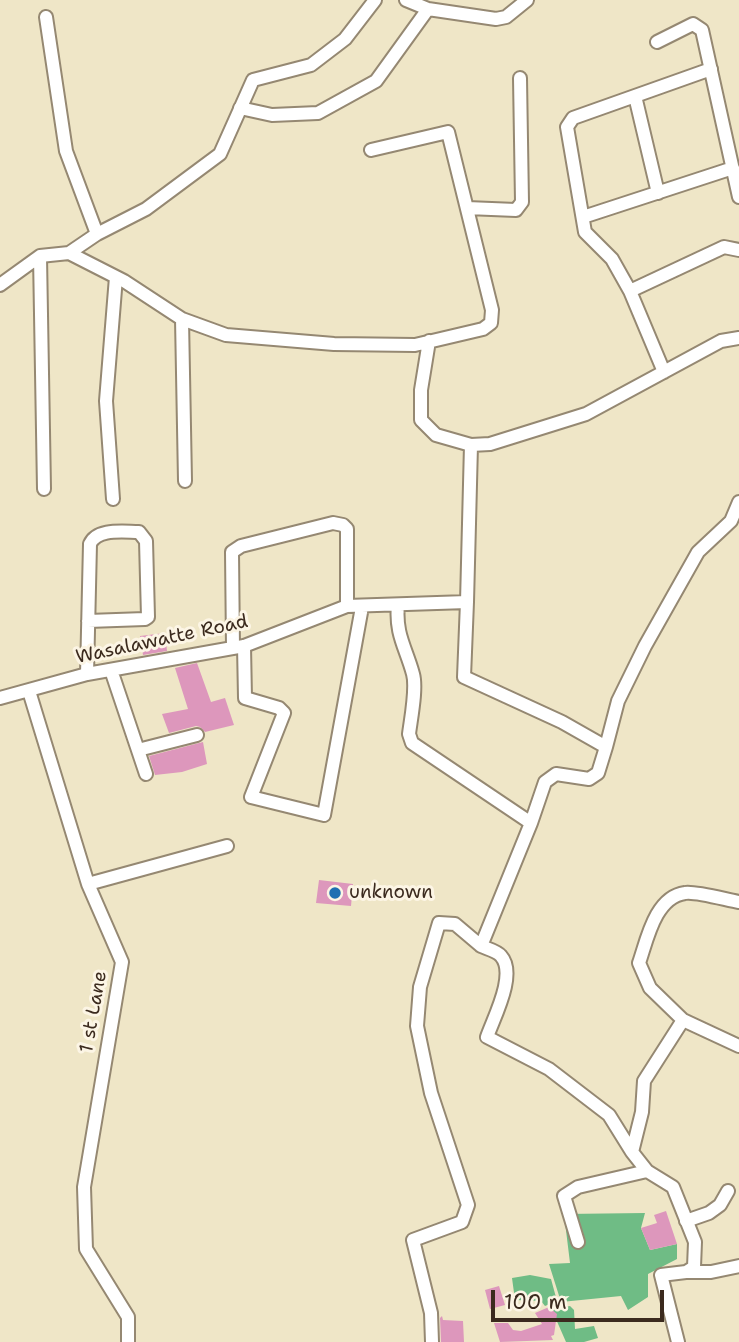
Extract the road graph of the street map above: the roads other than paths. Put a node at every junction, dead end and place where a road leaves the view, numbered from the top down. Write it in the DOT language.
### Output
graph roads {
  1 [pos="375,0"];
  2 [pos="406,0"];
  3 [pos="527,0"];
  4 [pos="428,9"];
  5 [pos="46,17"];
  6 [pos="657,42"];
  7 [pos="711,69"];
  8 [pos="520,78"];
  9 [pos="635,96"];
  10 [pos="240,108"];
  11 [pos="371,150"];
  12 [pos="733,168"];
  13 [pos="658,193"];
  14 [pos="739,197"];
  15 [pos="467,208"];
  16 [pos="583,217"];
  17 [pos="97,234"];
  18 [pos="739,250"];
  19 [pos="69,253"];
  20 [pos="40,256"];
  21 [pos="116,277"];
  22 [pos="0,285"];
  23 [pos="630,291"];
  24 [pos="183,319"];
  25 [pos="739,338"];
  26 [pos="429,341"];
  27 [pos="664,372"];
  28 [pos="471,445"];
  29 [pos="185,481"];
  30 [pos="44,489"];
  31 [pos="113,499"];
  32 [pos="739,502"];
  33 [pos="735,522"];
  34 [pos="467,602"];
  35 [pos="398,605"];
  36 [pos="347,606"];
  37 [pos="362,607"];
  38 [pos="88,621"];
  39 [pos="238,647"];
  40 [pos="111,670"];
  41 [pos="87,674"];
  42 [pos="29,691"];
  43 [pos="0,698"];
  44 [pos="197,735"];
  45 [pos="607,747"];
  46 [pos="138,750"];
  47 [pos="146,774"];
  48 [pos="531,822"];
  49 [pos="227,845"];
  50 [pos="88,884"];
  51 [pos="739,902"];
  52 [pos="481,946"];
  53 [pos="683,1020"];
  54 [pos="739,1046"];
  55 [pos="632,1152"];
  56 [pos="647,1171"];
  57 [pos="727,1191"];
  58 [pos="686,1221"];
  59 [pos="578,1242"];
  60 [pos="739,1266"];
  61 [pos="685,1272"];
  62 [pos="128,1342"];
  63 [pos="432,1342"];
  64 [pos="678,1342"];
  1 -- 10 [label="street"];
  2 -- 4 [label="street"];
  3 -- 4 [label="street"];
  4 -- 10 [label="street"];
  5 -- 17 [label="street"];
  6 -- 7 [label="street"];
  7 -- 9 [label="street"];
  7 -- 12 [label="street"];
  8 -- 15 [label="street"];
  9 -- 13 [label="street"];
  9 -- 16 [label="street"];
  10 -- 17 [label="street"];
  11 -- 15 [label="street"];
  12 -- 13 [label="street"];
  12 -- 14 [label="street"];
  13 -- 16 [label="street"];
  15 -- 26 [label="street"];
  16 -- 23 [label="street"];
  17 -- 19 [label="street"];
  18 -- 23 [label="street"];
  19 -- 20 [label="street"];
  19 -- 21 [label="street"];
  20 -- 22 [label="street"];
  20 -- 30 [label="street"];
  21 -- 24 [label="street"];
  21 -- 31 [label="street"];
  23 -- 27 [label="street"];
  24 -- 26 [label="street"];
  24 -- 29 [label="street"];
  25 -- 27 [label="street"];
  26 -- 28 [label="street"];
  27 -- 28 [label="street"];
  28 -- 34 [label="street"];
  32 -- 33 [label="street"];
  33 -- 45 [label="street"];
  34 -- 35 [label="street, Wasalawatte Road"];
  34 -- 45 [label="street"];
  35 -- 37 [label="street, Wasalawatte Road"];
  35 -- 48 [label="street"];
  36 -- 37 [label="street, Wasalawatte Road"];
  36 -- 39 [label="street, Wasalawatte Road"];
  36 -- 39 [label="street"];
  37 -- 39 [label="street"];
  38 -- 38 [label="street"];
  38 -- 41 [label="street"];
  39 -- 40 [label="street, Wasalawatte Road"];
  40 -- 41 [label="street, Wasalawatte Road"];
  40 -- 46 [label="street"];
  41 -- 42 [label="street, Wasalawatte Road"];
  42 -- 43 [label="street, Wasalawatte Road"];
  42 -- 50 [label="street, 1 st Lane"];
  44 -- 46 [label="street"];
  45 -- 48 [label="street"];
  46 -- 47 [label="street"];
  48 -- 52 [label="street"];
  49 -- 50 [label="street"];
  50 -- 62 [label="street, 1 st Lane"];
  51 -- 53 [label="street"];
  52 -- 55 [label="street"];
  52 -- 63 [label="street"];
  53 -- 54 [label="street"];
  53 -- 55 [label="street"];
  55 -- 56 [label="street"];
  56 -- 58 [label="street"];
  56 -- 59 [label="street"];
  57 -- 58 [label="street"];
  58 -- 61 [label="street"];
  60 -- 61 [label="street"];
  61 -- 64 [label="street"];
}
